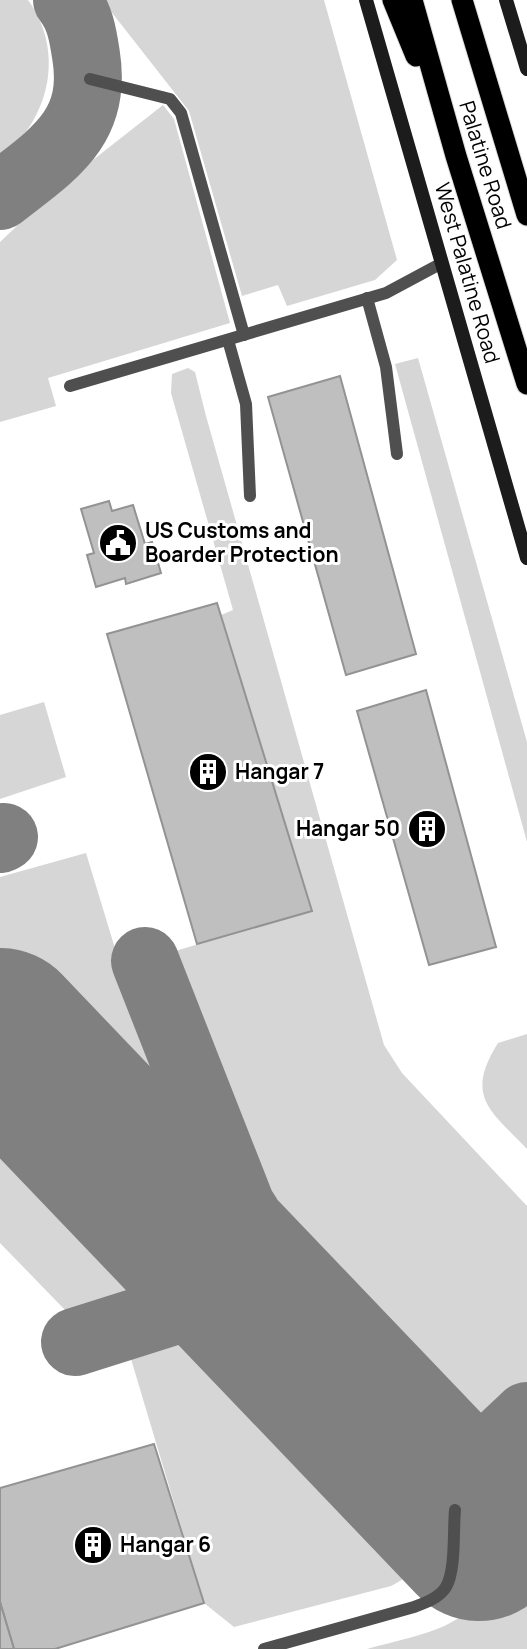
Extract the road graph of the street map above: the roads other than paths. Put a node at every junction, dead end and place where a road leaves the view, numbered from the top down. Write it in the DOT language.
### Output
graph roads {
  1 [pos="366,0"];
  2 [pos="393,0"];
  3 [pos="412,0"];
  4 [pos="464,0"];
  5 [pos="506,0"];
  6 [pos="527,69"];
  7 [pos="90,79"];
  8 [pos="456,156"];
  9 [pos="527,215"];
  10 [pos="442,262"];
  11 [pos="367,298"];
  12 [pos="244,335"];
  13 [pos="228,340"];
  14 [pos="527,384"];
  15 [pos="70,386"];
  16 [pos="397,454"];
  17 [pos="250,496"];
  18 [pos="527,558"];
  19 [pos="455,1510"];
  20 [pos="264,1649"];
  1 -- 10 [label="street, West Palatine Road"];
  2 -- 8 [label="highway"];
  3 -- 8 [label="highway, Palatine Road"];
  4 -- 9 [label="highway, Palatine Road"];
  5 -- 6 [label="street"];
  7 -- 12 [label="lane"];
  8 -- 14 [label="highway, Palatine Road"];
  10 -- 11 [label="lane"];
  10 -- 18 [label="street, West Palatine Road"];
  11 -- 12 [label="lane"];
  11 -- 16 [label="lane"];
  12 -- 13 [label="lane"];
  13 -- 15 [label="lane"];
  13 -- 17 [label="lane"];
  19 -- 20 [label="lane"];
}
